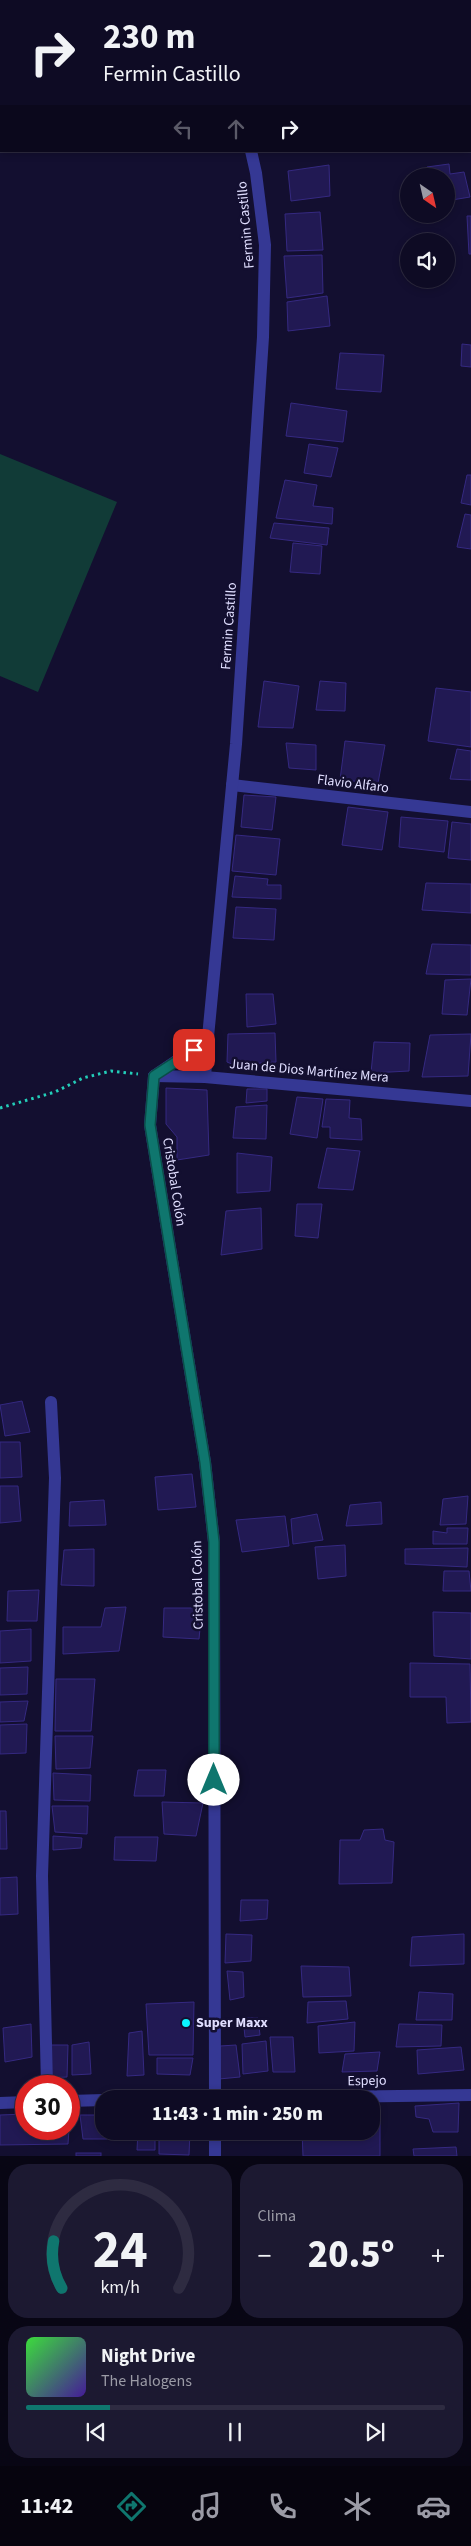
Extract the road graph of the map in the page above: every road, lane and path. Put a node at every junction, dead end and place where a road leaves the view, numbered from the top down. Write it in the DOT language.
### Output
graph roads {
  1 [pos="251,152"];
  2 [pos="232,785"];
  3 [pos="471,812"];
  4 [pos="208,1037"];
  5 [pos="154,1076"];
  6 [pos="205,1077"];
  7 [pos="471,1101"];
  8 [pos="0,1108"];
  9 [pos="51,1402"];
  10 [pos="47,2075"];
  11 [pos="216,2090"];
  12 [pos="471,2095"];
  13 [pos="380,2096"];
  14 [pos="95,2100"];
  15 [pos="80,2101"];
  16 [pos="15,2102"];
  17 [pos="0,2103"];
  18 [pos="216,2140"];
  19 [pos="216,2156"];
  1 -- 2 [label="street, Fermin Castillo"];
  2 -- 3 [label="street, Flavio Alfaro"];
  2 -- 4 [label="street, Fermin Castillo"];
  4 -- 5 [label="street"];
  4 -- 6 [label="street, Fermin Castillo"];
  5 -- 6 [label="street, Juan de Dios Martínez Mera"];
  5 -- 8 [label="path"];
  5 -- 11 [label="street, Cristobal Colón"];
  6 -- 7 [label="street, Juan de Dios Martínez Mera"];
  9 -- 10 [label="street"];
  12 -- 13 [label="street, Espejo"];
  14 -- 15 [label="street"];
  16 -- 17 [label="street"];
  18 -- 19 [label="street"];
}
